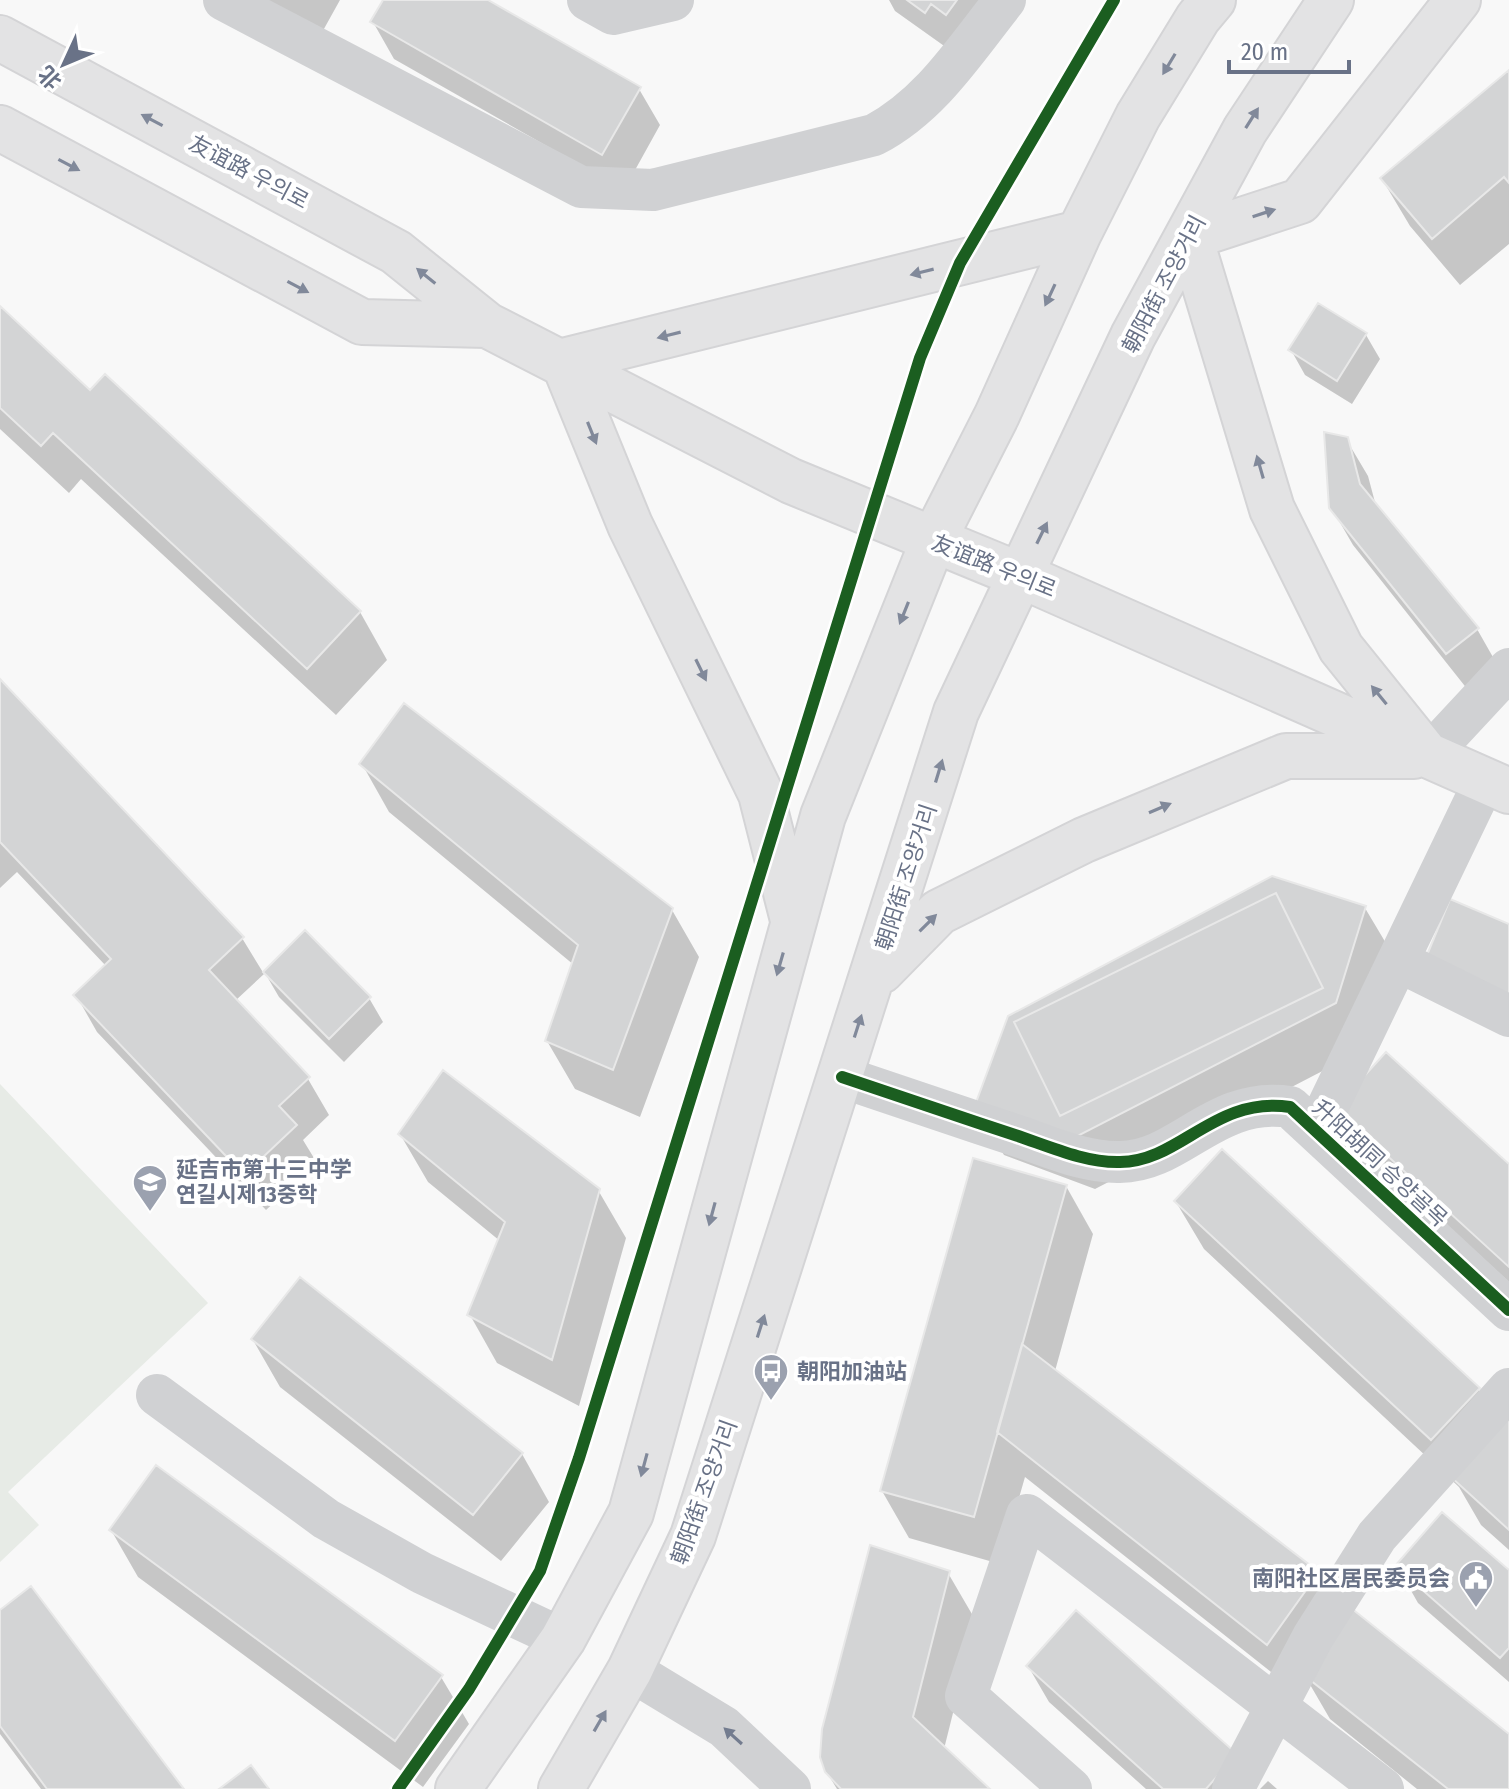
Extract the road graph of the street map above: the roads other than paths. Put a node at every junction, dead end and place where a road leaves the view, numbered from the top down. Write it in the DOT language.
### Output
graph roads {
  1 [pos="224,0"];
  2 [pos="588,0"];
  3 [pos="673,0"];
  4 [pos="1005,0"];
  5 [pos="1331,0"];
  6 [pos="1458,0"];
  7 [pos="1203,6"];
  8 [pos="0,38"];
  9 [pos="0,128"];
  10 [pos="1079,233"];
  11 [pos="1190,237"];
  12 [pos="487,325"];
  13 [pos="563,361"];
  14 [pos="933,541"];
  15 [pos="1022,576"];
  16 [pos="1509,669"];
  17 [pos="1428,756"];
  18 [pos="1497,785"];
  19 [pos="793,921"];
  20 [pos="1398,961"];
  21 [pos="873,978"];
  22 [pos="1509,1016"];
  23 [pos="842,1077"];
  24 [pos="1316,1131"];
  25 [pos="1509,1310"];
  26 [pos="1509,1389"];
  27 [pos="157,1395"];
  28 [pos="563,1639"];
  29 [pos="630,1670"];
  30 [pos="1278,1709"];
  31 [pos="458,1789"];
  32 [pos="561,1789"];
  33 [pos="790,1789"];
  34 [pos="1071,1789"];
  35 [pos="1233,1789"];
  36 [pos="1383,1789"];
  1 -- 4 [label="street"];
  2 -- 3 [label="street"];
  11 -- 5 [label="main road, 朝阳街 조양거리, one-way"];
  11 -- 6 [label="main road, one-way"];
  7 -- 10 [label="main road, one-way"];
  12 -- 8 [label="main road, 友谊路 우의로, one-way"];
  9 -- 12 [label="main road, 友谊路 우의로, one-way"];
  10 -- 13 [label="main road, one-way"];
  10 -- 14 [label="main road, one-way"];
  15 -- 11 [label="main road, 朝阳街 조양거리, one-way"];
  17 -- 11 [label="main road, one-way"];
  12 -- 13 [label="main road, 友谊路 우의로"];
  13 -- 14 [label="main road, 友谊路 우의로"];
  13 -- 19 [label="main road, one-way"];
  14 -- 15 [label="main road, 友谊路 우의로"];
  14 -- 19 [label="main road, one-way"];
  15 -- 17 [label="main road, 友谊路 우의로"];
  21 -- 15 [label="main road, 朝阳街 조양거리, one-way"];
  16 -- 17 [label="street"];
  17 -- 18 [label="main road, 友谊路 우의로"];
  21 -- 17 [label="main road, one-way"];
  18 -- 20 [label="street"];
  19 -- 28 [label="main road, one-way"];
  20 -- 22 [label="street"];
  20 -- 24 [label="street"];
  23 -- 21 [label="main road, 朝阳街 조양거리, one-way"];
  23 -- 24 [label="street, 升阳胡同 승양골목"];
  29 -- 23 [label="main road, 朝阳街 조양거리, one-way"];
  24 -- 25 [label="street, 升阳胡同 승양골목"];
  26 -- 30 [label="street"];
  27 -- 28 [label="street"];
  28 -- 31 [label="main road"];
  32 -- 29 [label="main road, 朝阳街 조양거리, one-way"];
  33 -- 29 [label="street, one-way"];
  30 -- 34 [label="street"];
  30 -- 35 [label="street"];
  30 -- 36 [label="street"];
}
